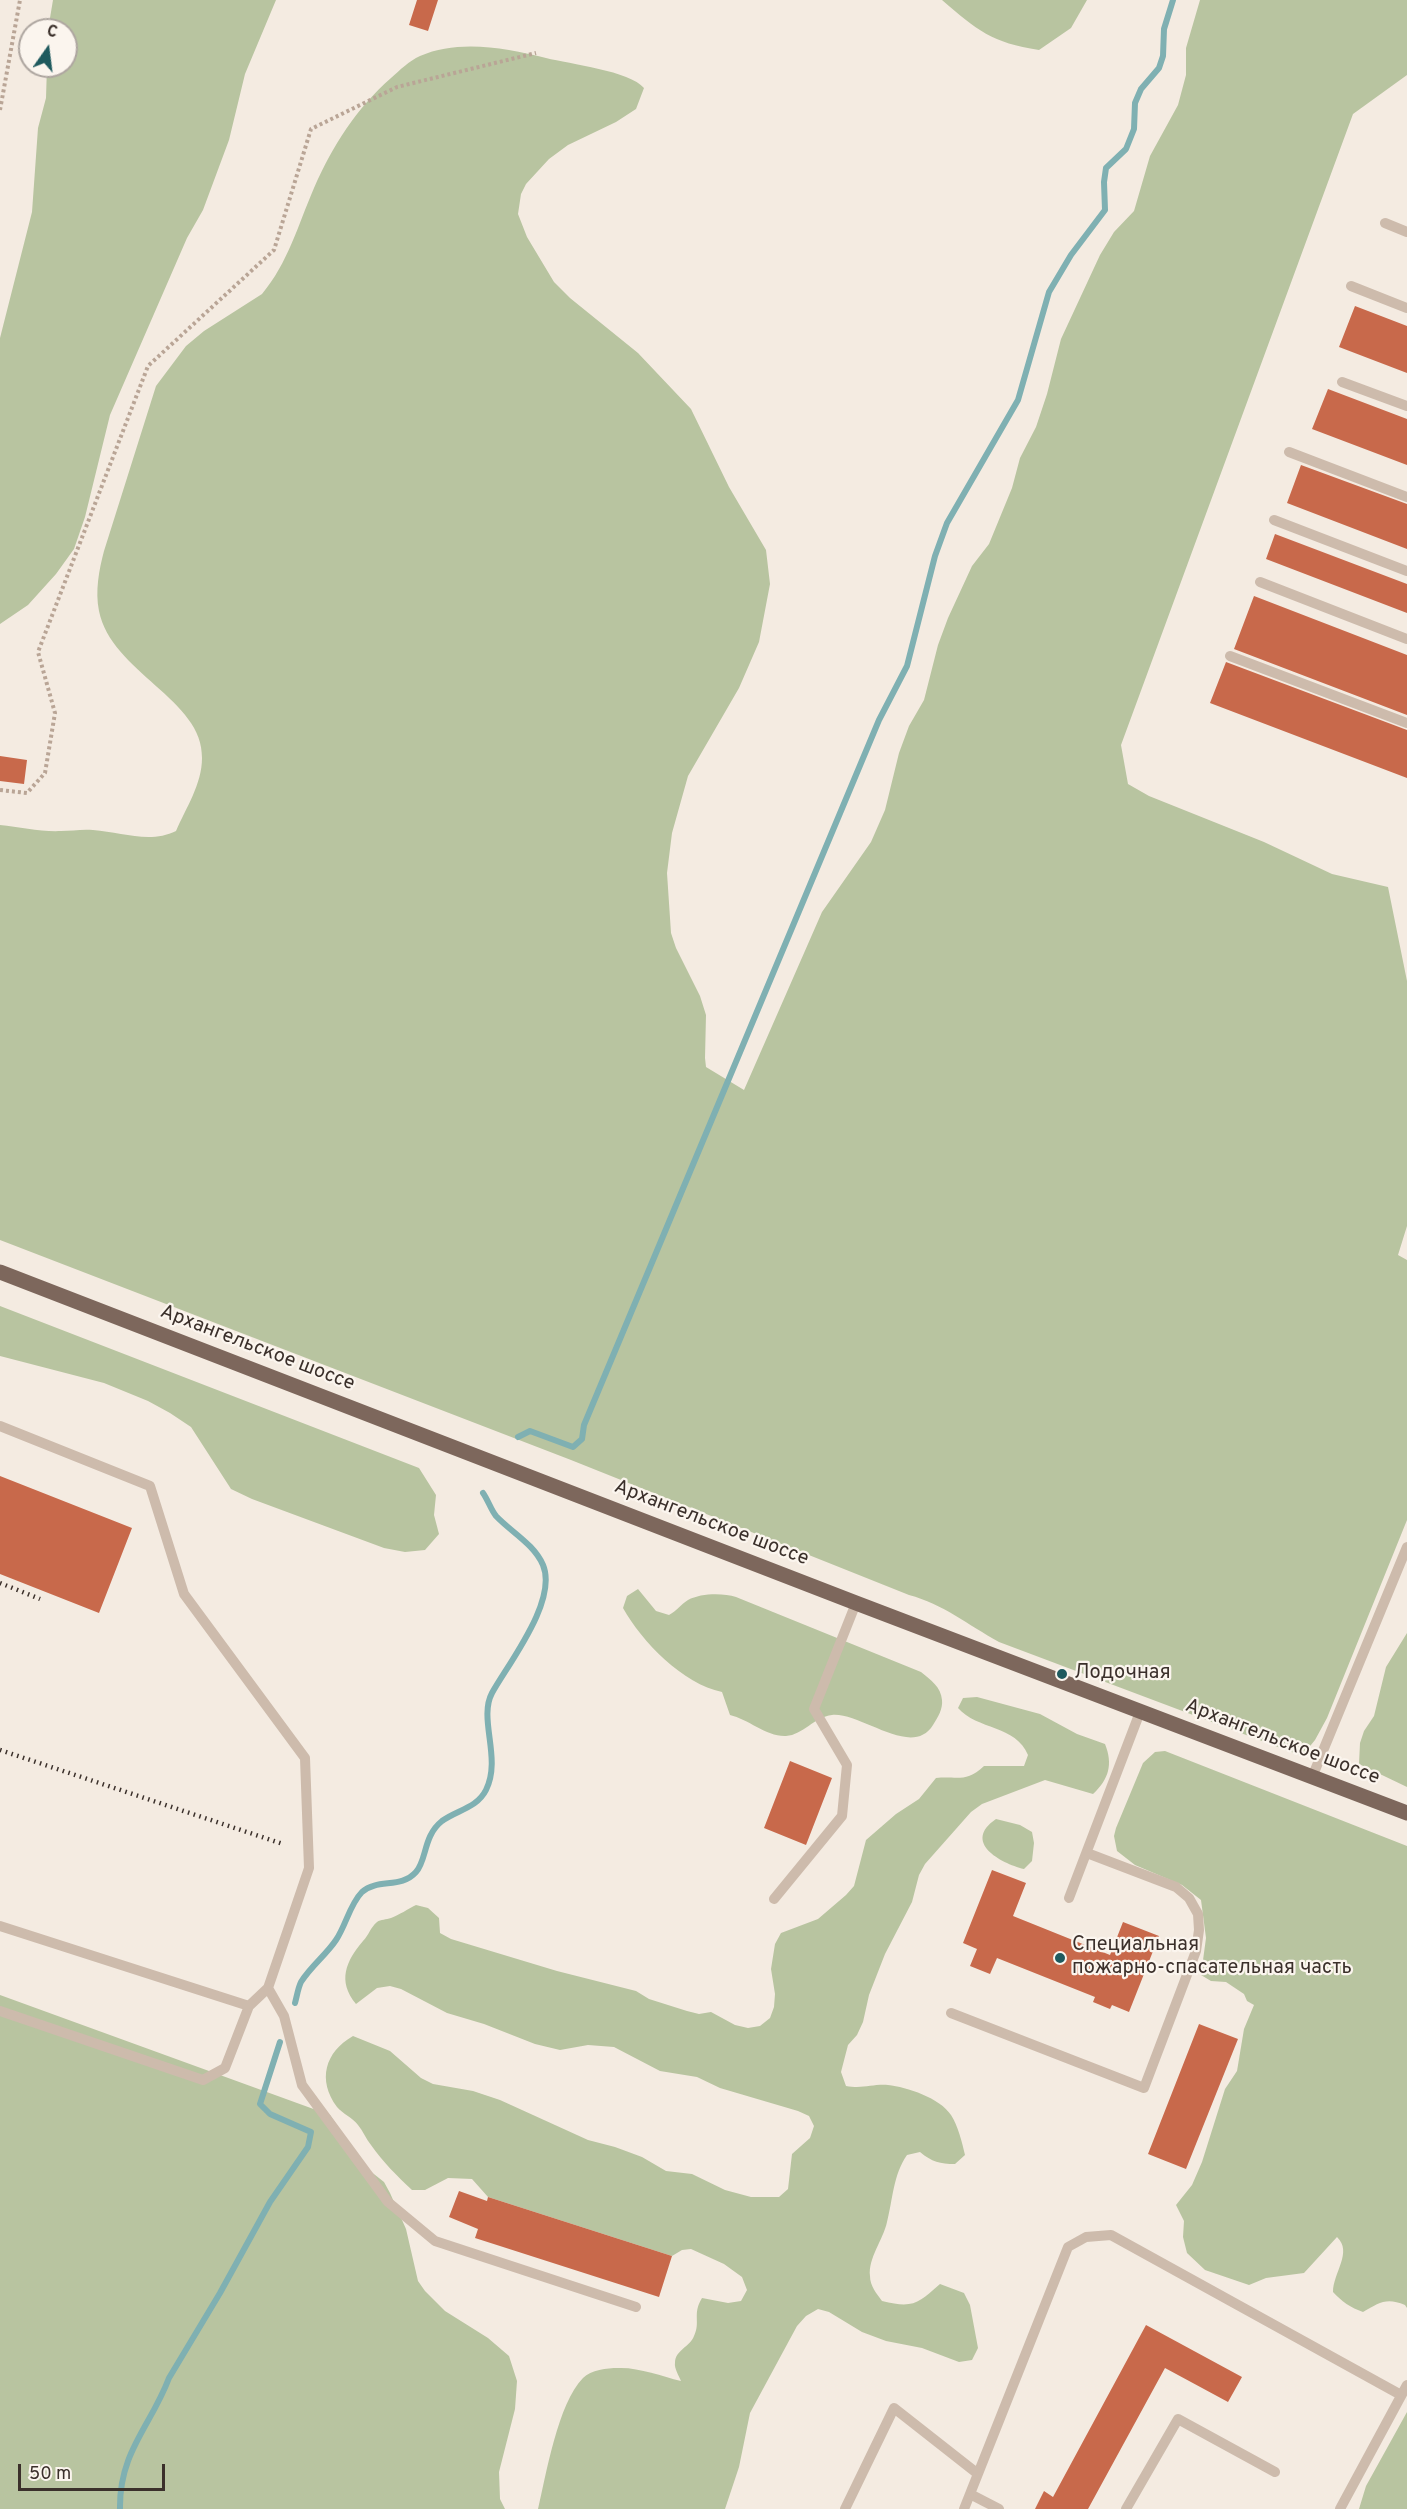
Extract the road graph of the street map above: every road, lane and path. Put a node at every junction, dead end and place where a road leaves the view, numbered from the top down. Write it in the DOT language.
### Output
graph roads {
  1 [pos="20,0"];
  2 [pos="536,52"];
  3 [pos="0,110"];
  4 [pos="1385,223"];
  5 [pos="1407,232"];
  6 [pos="1351,286"];
  7 [pos="1407,308"];
  8 [pos="1342,382"];
  9 [pos="1407,406"];
  10 [pos="1288,452"];
  11 [pos="1407,497"];
  12 [pos="1274,520"];
  13 [pos="1407,571"];
  14 [pos="1260,582"];
  15 [pos="1407,639"];
  16 [pos="1230,656"];
  17 [pos="1407,723"];
  18 [pos="0,790"];
  19 [pos="0,1272"];
  20 [pos="0,1426"];
  21 [pos="1407,1547"];
  22 [pos="856,1603"];
  23 [pos="1140,1712"];
  24 [pos="1313,1775"];
  25 [pos="1407,1813"];
  26 [pos="1087,1853"];
  27 [pos="1070,1898"];
  28 [pos="774,1899"];
  29 [pos="0,1926"];
  30 [pos="268,1988"];
  31 [pos="249,2006"];
  32 [pos="0,2011"];
  33 [pos="951,2013"];
  34 [pos="636,2307"];
  35 [pos="1407,2385"];
  36 [pos="1401,2395"];
  37 [pos="1275,2472"];
  38 [pos="978,2474"];
  39 [pos="970,2494"];
  40 [pos="845,2509"];
  41 [pos="964,2509"];
  42 [pos="999,2509"];
  43 [pos="1126,2509"];
  44 [pos="1340,2509"];
  1 -- 3 [label="path"];
  2 -- 18 [label="path"];
  4 -- 5 [label="lane"];
  6 -- 7 [label="lane"];
  8 -- 9 [label="lane"];
  10 -- 11 [label="lane"];
  12 -- 13 [label="lane"];
  14 -- 15 [label="lane"];
  16 -- 17 [label="lane"];
  19 -- 22 [label="main road, Архангельское шоссе"];
  20 -- 30 [label="lane"];
  21 -- 24 [label="lane"];
  22 -- 23 [label="main road, Архангельское шоссе"];
  22 -- 28 [label="lane"];
  23 -- 24 [label="main road, Архангельское шоссе"];
  23 -- 26 [label="lane"];
  24 -- 25 [label="main road, Архангельское шоссе"];
  26 -- 27 [label="lane"];
  26 -- 33 [label="lane"];
  29 -- 31 [label="lane"];
  30 -- 31 [label="lane"];
  30 -- 34 [label="lane"];
  31 -- 32 [label="lane"];
  35 -- 36 [label="lane"];
  36 -- 38 [label="lane"];
  36 -- 44 [label="lane"];
  37 -- 43 [label="lane"];
  38 -- 39 [label="lane"];
  38 -- 40 [label="lane"];
  39 -- 41 [label="lane"];
  39 -- 42 [label="lane"];
}
